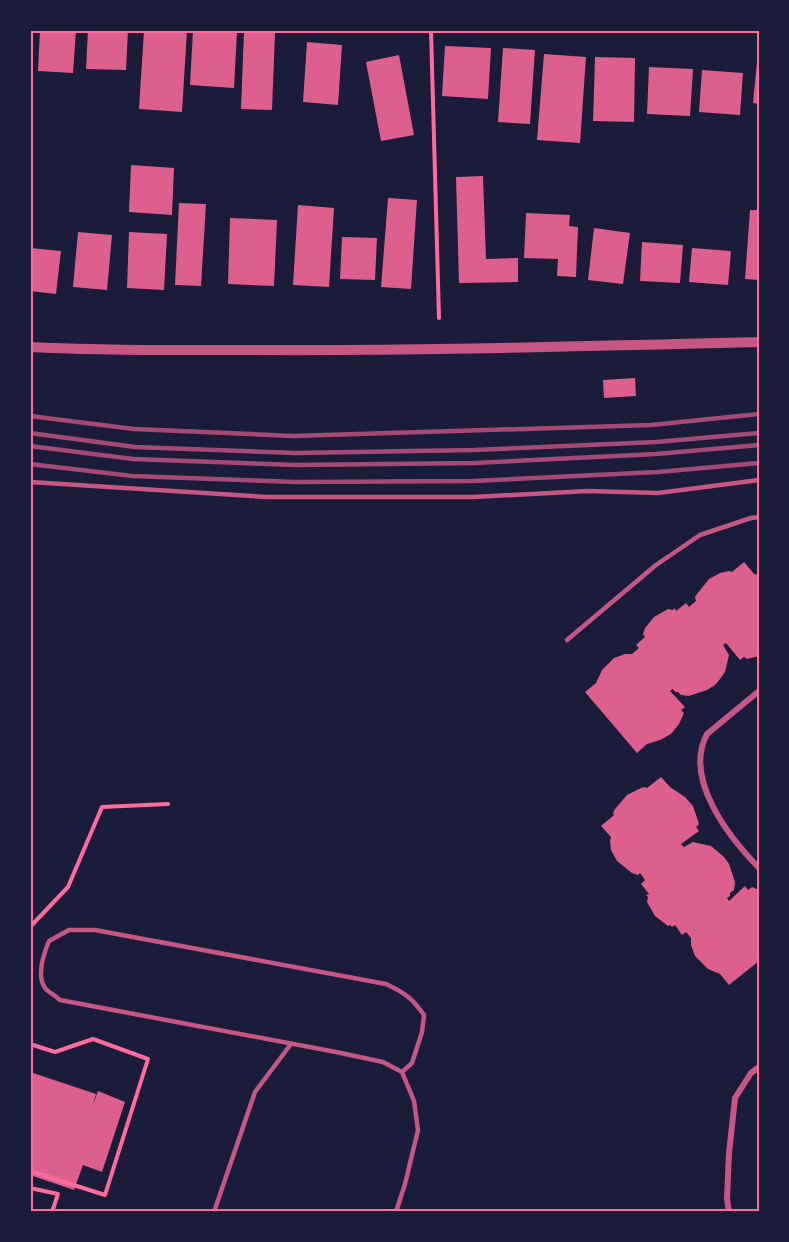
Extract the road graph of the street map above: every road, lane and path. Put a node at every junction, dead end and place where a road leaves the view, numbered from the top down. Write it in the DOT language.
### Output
graph roads {
  1 [pos="431,30"];
  2 [pos="439,318"];
  3 [pos="759,342"];
  4 [pos="30,347"];
  5 [pos="759,480"];
  6 [pos="30,482"];
  7 [pos="759,517"];
  8 [pos="567,640"];
  9 [pos="759,691"];
  10 [pos="168,804"];
  11 [pos="759,868"];
  12 [pos="30,927"];
  13 [pos="30,1044"];
  14 [pos="291,1044"];
  15 [pos="759,1067"];
  16 [pos="402,1072"];
  17 [pos="30,1171"];
  18 [pos="30,1188"];
  19 [pos="52,1212"];
  20 [pos="214,1212"];
  21 [pos="396,1212"];
  22 [pos="729,1212"];
  1 -- 2 [label="path"];
  3 -- 4 [label="street"];
  5 -- 6 [label="lane"];
  7 -- 8 [label="lane"];
  9 -- 11 [label="street"];
  10 -- 12 [label="path"];
  13 -- 17 [label="path"];
  14 -- 16 [label="lane"];
  14 -- 16 [label="lane"];
  14 -- 20 [label="lane"];
  15 -- 22 [label="street"];
  16 -- 21 [label="lane"];
  18 -- 19 [label="path"];
}
